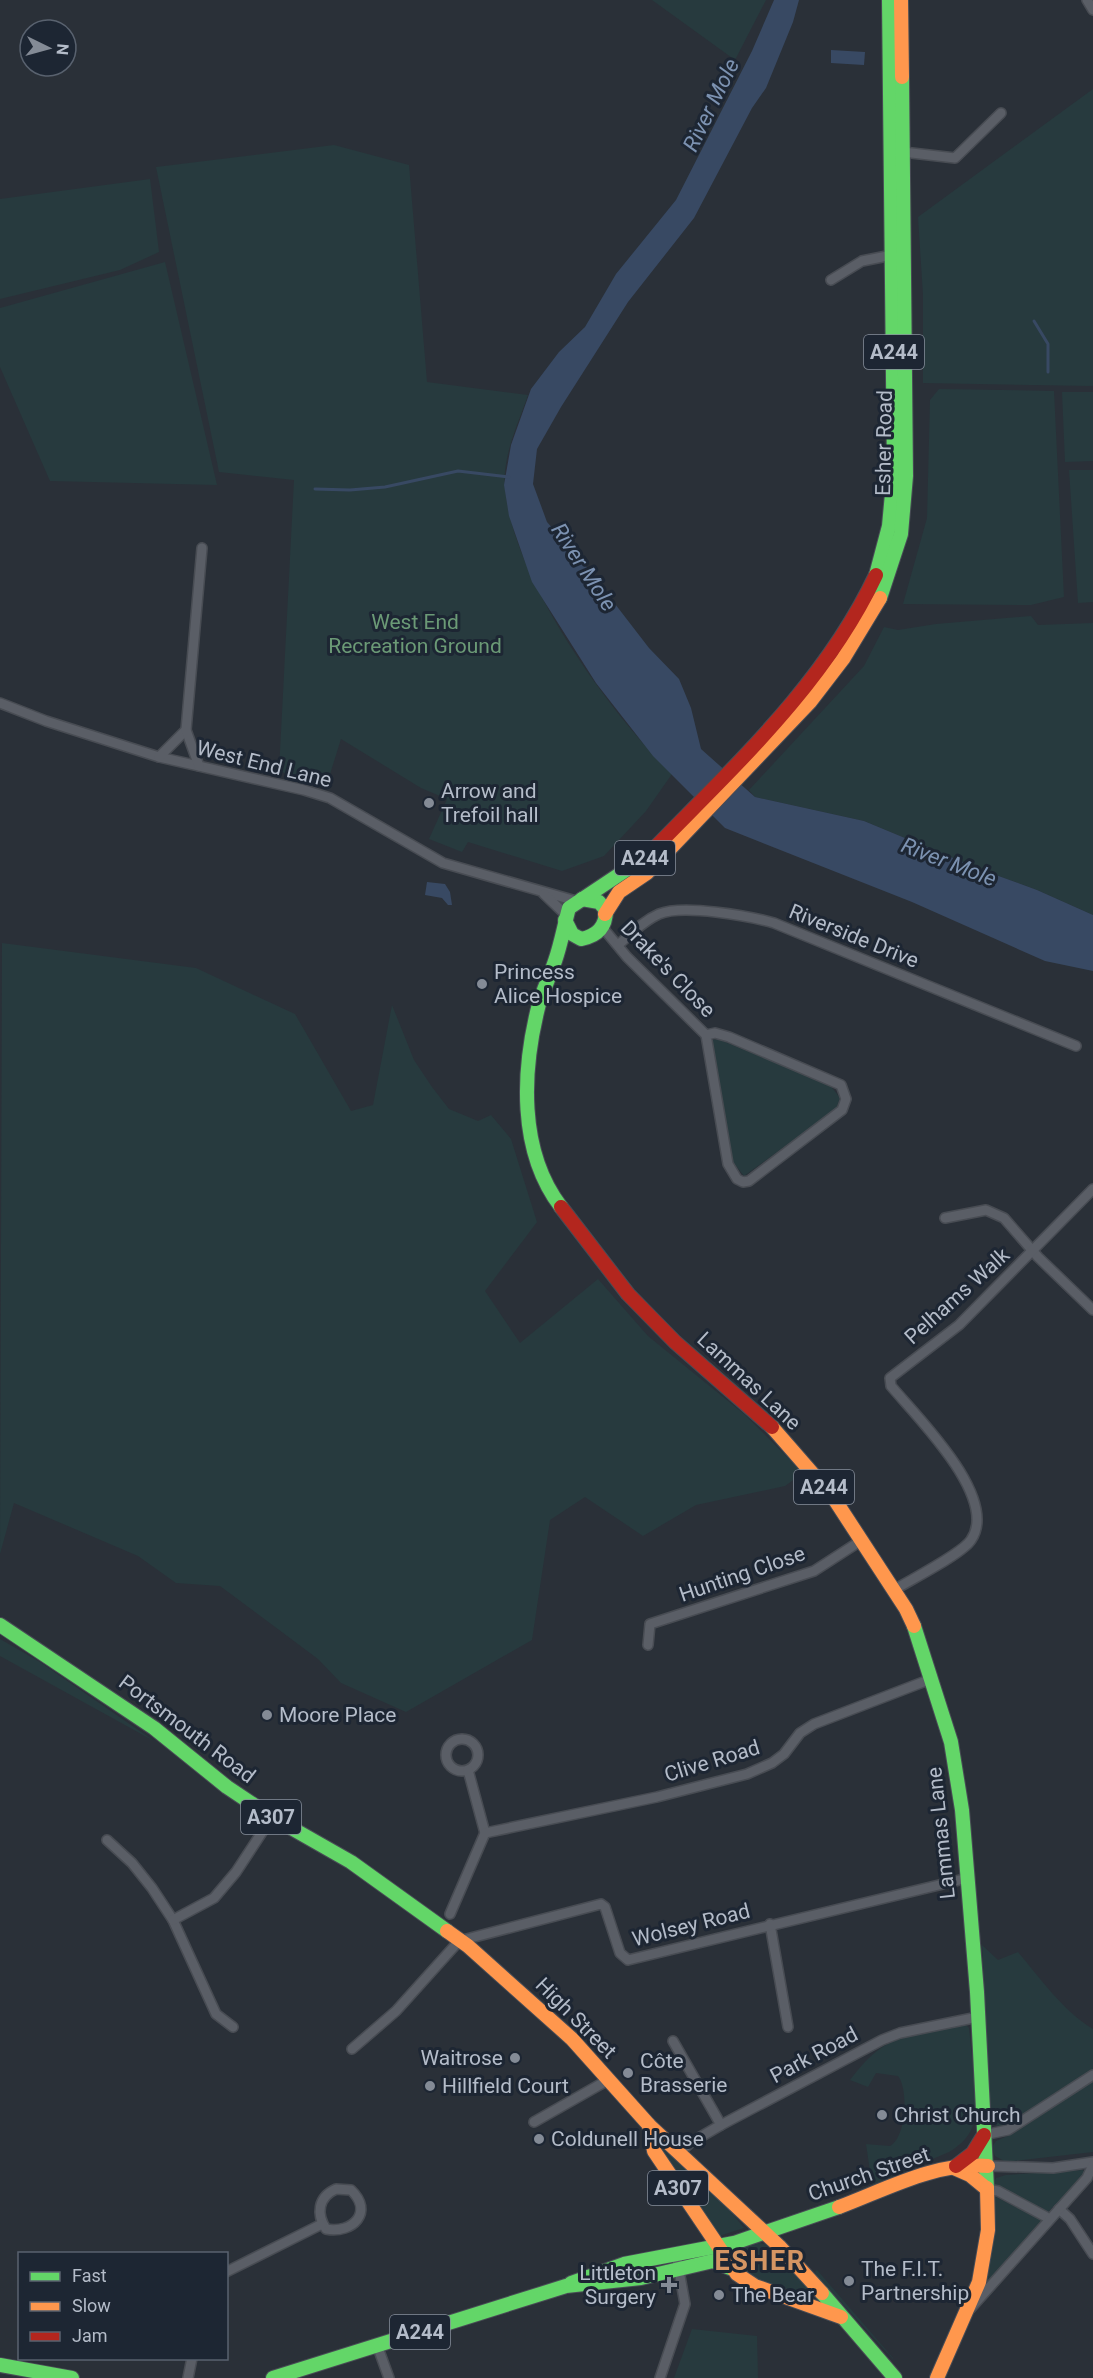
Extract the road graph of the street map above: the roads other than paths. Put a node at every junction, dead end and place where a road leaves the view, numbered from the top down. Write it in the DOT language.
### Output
graph roads {
  1 [pos="889,0"];
  2 [pos="901,0"];
  3 [pos="1087,0"];
  4 [pos="1093,10"];
  5 [pos="1001,113"];
  6 [pos="903,152"];
  7 [pos="892,255"];
  8 [pos="831,280"];
  9 [pos="202,548"];
  10 [pos="0,703"];
  11 [pos="186,730"];
  12 [pos="159,757"];
  13 [pos="748,761"];
  14 [pos="199,766"];
  15 [pos="701,808"];
  16 [pos="544,893"];
  17 [pos="579,900"];
  18 [pos="605,914"];
  19 [pos="566,918"];
  20 [pos="603,928"];
  21 [pos="583,938"];
  22 [pos="618,945"];
  23 [pos="555,961"];
  24 [pos="706,1035"];
  25 [pos="1076,1046"];
  26 [pos="1093,1189"];
  27 [pos="945,1218"];
  28 [pos="1034,1251"];
  29 [pos="1093,1310"];
  30 [pos="862,1540"];
  31 [pos="894,1590"];
  32 [pos="0,1625"];
  33 [pos="648,1645"];
  34 [pos="931,1679"];
  35 [pos="468,1770"];
  36 [pos="272,1817"];
  37 [pos="485,1833"];
  38 [pos="107,1840"];
  39 [pos="968,1878"];
  40 [pos="450,1914"];
  41 [pos="172,1920"];
  42 [pos="770,1924"];
  43 [pos="464,1943"];
  44 [pos="978,2017"];
  45 [pos="233,2027"];
  46 [pos="788,2027"];
  47 [pos="673,2041"];
  48 [pos="352,2049"];
  49 [pos="1093,2075"];
  50 [pos="608,2080"];
  51 [pos="534,2122"];
  52 [pos="649,2125"];
  53 [pos="721,2125"];
  54 [pos="984,2135"];
  55 [pos="679,2153"];
  56 [pos="1093,2164"];
  57 [pos="988,2166"];
  58 [pos="954,2168"];
  59 [pos="987,2189"];
  60 [pos="1059,2209"];
  61 [pos="1050,2219"];
  62 [pos="322,2224"];
  63 [pos="766,2233"];
  64 [pos="717,2247"];
  65 [pos="676,2254"];
  66 [pos="1093,2254"];
  67 [pos="730,2268"];
  68 [pos="228,2271"];
  69 [pos="680,2271"];
  70 [pos="566,2286"];
  71 [pos="968,2311"];
  72 [pos="846,2319"];
  73 [pos="377,2345"];
  74 [pos="192,2360"];
  75 [pos="0,2365"];
  76 [pos="938,2377"];
  77 [pos="72,2378"];
  78 [pos="188,2378"];
  79 [pos="276,2378"];
  80 [pos="389,2378"];
  81 [pos="660,2378"];
  82 [pos="895,2378"];
  1 -- 7 [label="main road, Esher Road / A244"];
  2 -- 6 [label="main road, Esher Road / A244"];
  3 -- 4 [label="street"];
  5 -- 6 [label="street"];
  6 -- 13 [label="main road, Esher Road / A244"];
  7 -- 8 [label="street"];
  7 -- 13 [label="main road, Esher Road / A244"];
  9 -- 11 [label="street"];
  10 -- 12 [label="street, West End Lane"];
  11 -- 12 [label="street"];
  11 -- 14 [label="street"];
  12 -- 14 [label="street, West End Lane"];
  13 -- 15 [label="main road, A244"];
  14 -- 16 [label="street, West End Lane"];
  15 -- 17 [label="main road, A244"];
  15 -- 18 [label="main road, A244"];
  16 -- 17 [label="street, West End Lane"];
  16 -- 19 [label="street, West End Lane"];
  17 -- 18 [label="main road"];
  17 -- 19 [label="main road"];
  18 -- 20 [label="main road"];
  19 -- 21 [label="main road"];
  19 -- 23 [label="main road, Lammas Lane / A244"];
  20 -- 21 [label="main road"];
  20 -- 22 [label="street, Drake's Close"];
  21 -- 23 [label="main road, Lammas Lane / A244"];
  22 -- 24 [label="street, Drake's Close"];
  22 -- 25 [label="street, Riverside Drive"];
  23 -- 30 [label="main road, Lammas Lane / A244"];
  24 -- 24 [label="street, Drake's Close"];
  26 -- 28 [label="street, Pelhams Walk"];
  27 -- 28 [label="street"];
  28 -- 29 [label="street"];
  28 -- 31 [label="street, Pelhams Walk"];
  30 -- 31 [label="main road, Lammas Lane / A244"];
  30 -- 33 [label="street, Hunting Close"];
  31 -- 34 [label="main road, Lammas Lane / A244"];
  32 -- 36 [label="main road, Portsmouth Road / A307"];
  34 -- 37 [label="street, Clive Road"];
  34 -- 39 [label="main road, Lammas Lane / A244"];
  35 -- 37 [label="street"];
  36 -- 41 [label="street"];
  36 -- 43 [label="main road, Portsmouth Road / A307"];
  37 -- 40 [label="street"];
  38 -- 41 [label="street"];
  39 -- 42 [label="street, Wolsey Road"];
  39 -- 44 [label="main road, Lammas Lane / A244"];
  41 -- 45 [label="street"];
  42 -- 43 [label="street, Wolsey Road"];
  42 -- 46 [label="street"];
  43 -- 48 [label="street"];
  43 -- 50 [label="main road, High Street / A307"];
  44 -- 53 [label="street, Park Road"];
  44 -- 54 [label="main road, Lammas Lane / A244"];
  47 -- 53 [label="street"];
  49 -- 54 [label="street"];
  50 -- 51 [label="street"];
  50 -- 52 [label="main road, High Street / A307"];
  52 -- 55 [label="main road, High Street / A307"];
  52 -- 64 [label="main road, High Street / A307"];
  53 -- 55 [label="street, Park Road"];
  54 -- 57 [label="main road, Lammas Lane / A244"];
  54 -- 58 [label="main road, A244"];
  55 -- 63 [label="main road, High Street / A307"];
  56 -- 57 [label="street"];
  56 -- 60 [label="street"];
  57 -- 58 [label="main road, Church Street / A244"];
  57 -- 59 [label="main road, Lammas Lane"];
  58 -- 59 [label="main road"];
  58 -- 63 [label="main road, Church Street / A244"];
  59 -- 61 [label="street"];
  59 -- 71 [label="main road, Lammas Lane"];
  60 -- 61 [label="street"];
  60 -- 66 [label="street"];
  61 -- 71 [label="street"];
  62 -- 62 [label="street"];
  62 -- 68 [label="street"];
  63 -- 64 [label="main road, A244"];
  63 -- 72 [label="main road, High Street / A307"];
  64 -- 65 [label="main road, A244"];
  64 -- 67 [label="main road, High Street / A307"];
  65 -- 69 [label="street"];
  65 -- 70 [label="main road, A244"];
  67 -- 69 [label="main road, A244"];
  67 -- 72 [label="main road, High Street / A307"];
  69 -- 70 [label="main road, A244"];
  69 -- 81 [label="street"];
  70 -- 73 [label="main road, A244"];
  71 -- 76 [label="main road, Lammas Lane"];
  72 -- 82 [label="main road, High Street / A307"];
  73 -- 79 [label="main road, A244"];
  73 -- 80 [label="street"];
  74 -- 78 [label="street"];
  75 -- 77 [label="main road"];
}
